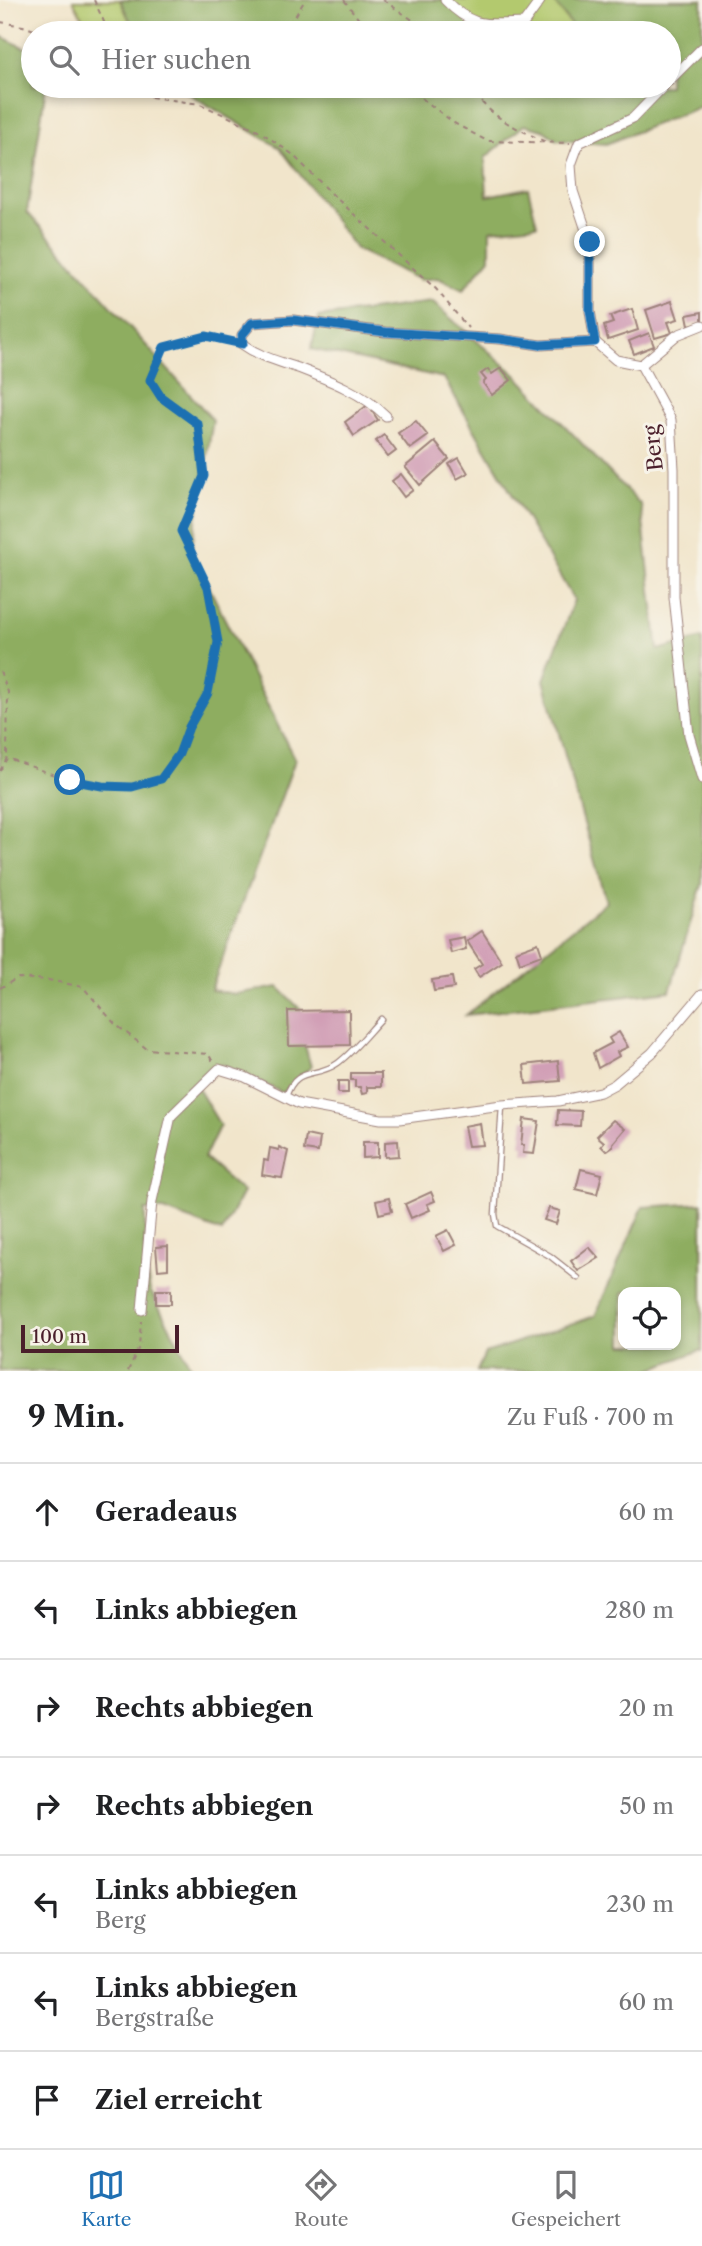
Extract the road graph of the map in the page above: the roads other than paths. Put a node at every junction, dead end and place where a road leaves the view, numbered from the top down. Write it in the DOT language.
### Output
graph roads {
  1 [pos="445,0"];
  2 [pos="540,1"];
  3 [pos="473,21"];
  4 [pos="525,21"];
  5 [pos="702,48"];
  6 [pos="681,69"];
  7 [pos="652,98"];
  8 [pos="702,325"];
  9 [pos="595,342"];
  10 [pos="641,365"];
  11 [pos="386,416"];
  12 [pos="702,779"];
  13 [pos="702,994"];
  14 [pos="381,1019"];
  15 [pos="286,1098"];
  16 [pos="502,1105"];
  17 [pos="578,1278"];
  18 [pos="142,1310"];
  1 -- 3 [label="street"];
  2 -- 4 [label="street"];
  5 -- 6 [label="street"];
  7 -- 9 [label="street"];
  8 -- 10 [label="street"];
  9 -- 10 [label="street"];
  9 -- 11 [label="street"];
  10 -- 12 [label="street, Berg"];
  13 -- 16 [label="street"];
  14 -- 15 [label="lane"];
  15 -- 16 [label="street"];
  15 -- 18 [label="street"];
  16 -- 17 [label="lane"];
}
